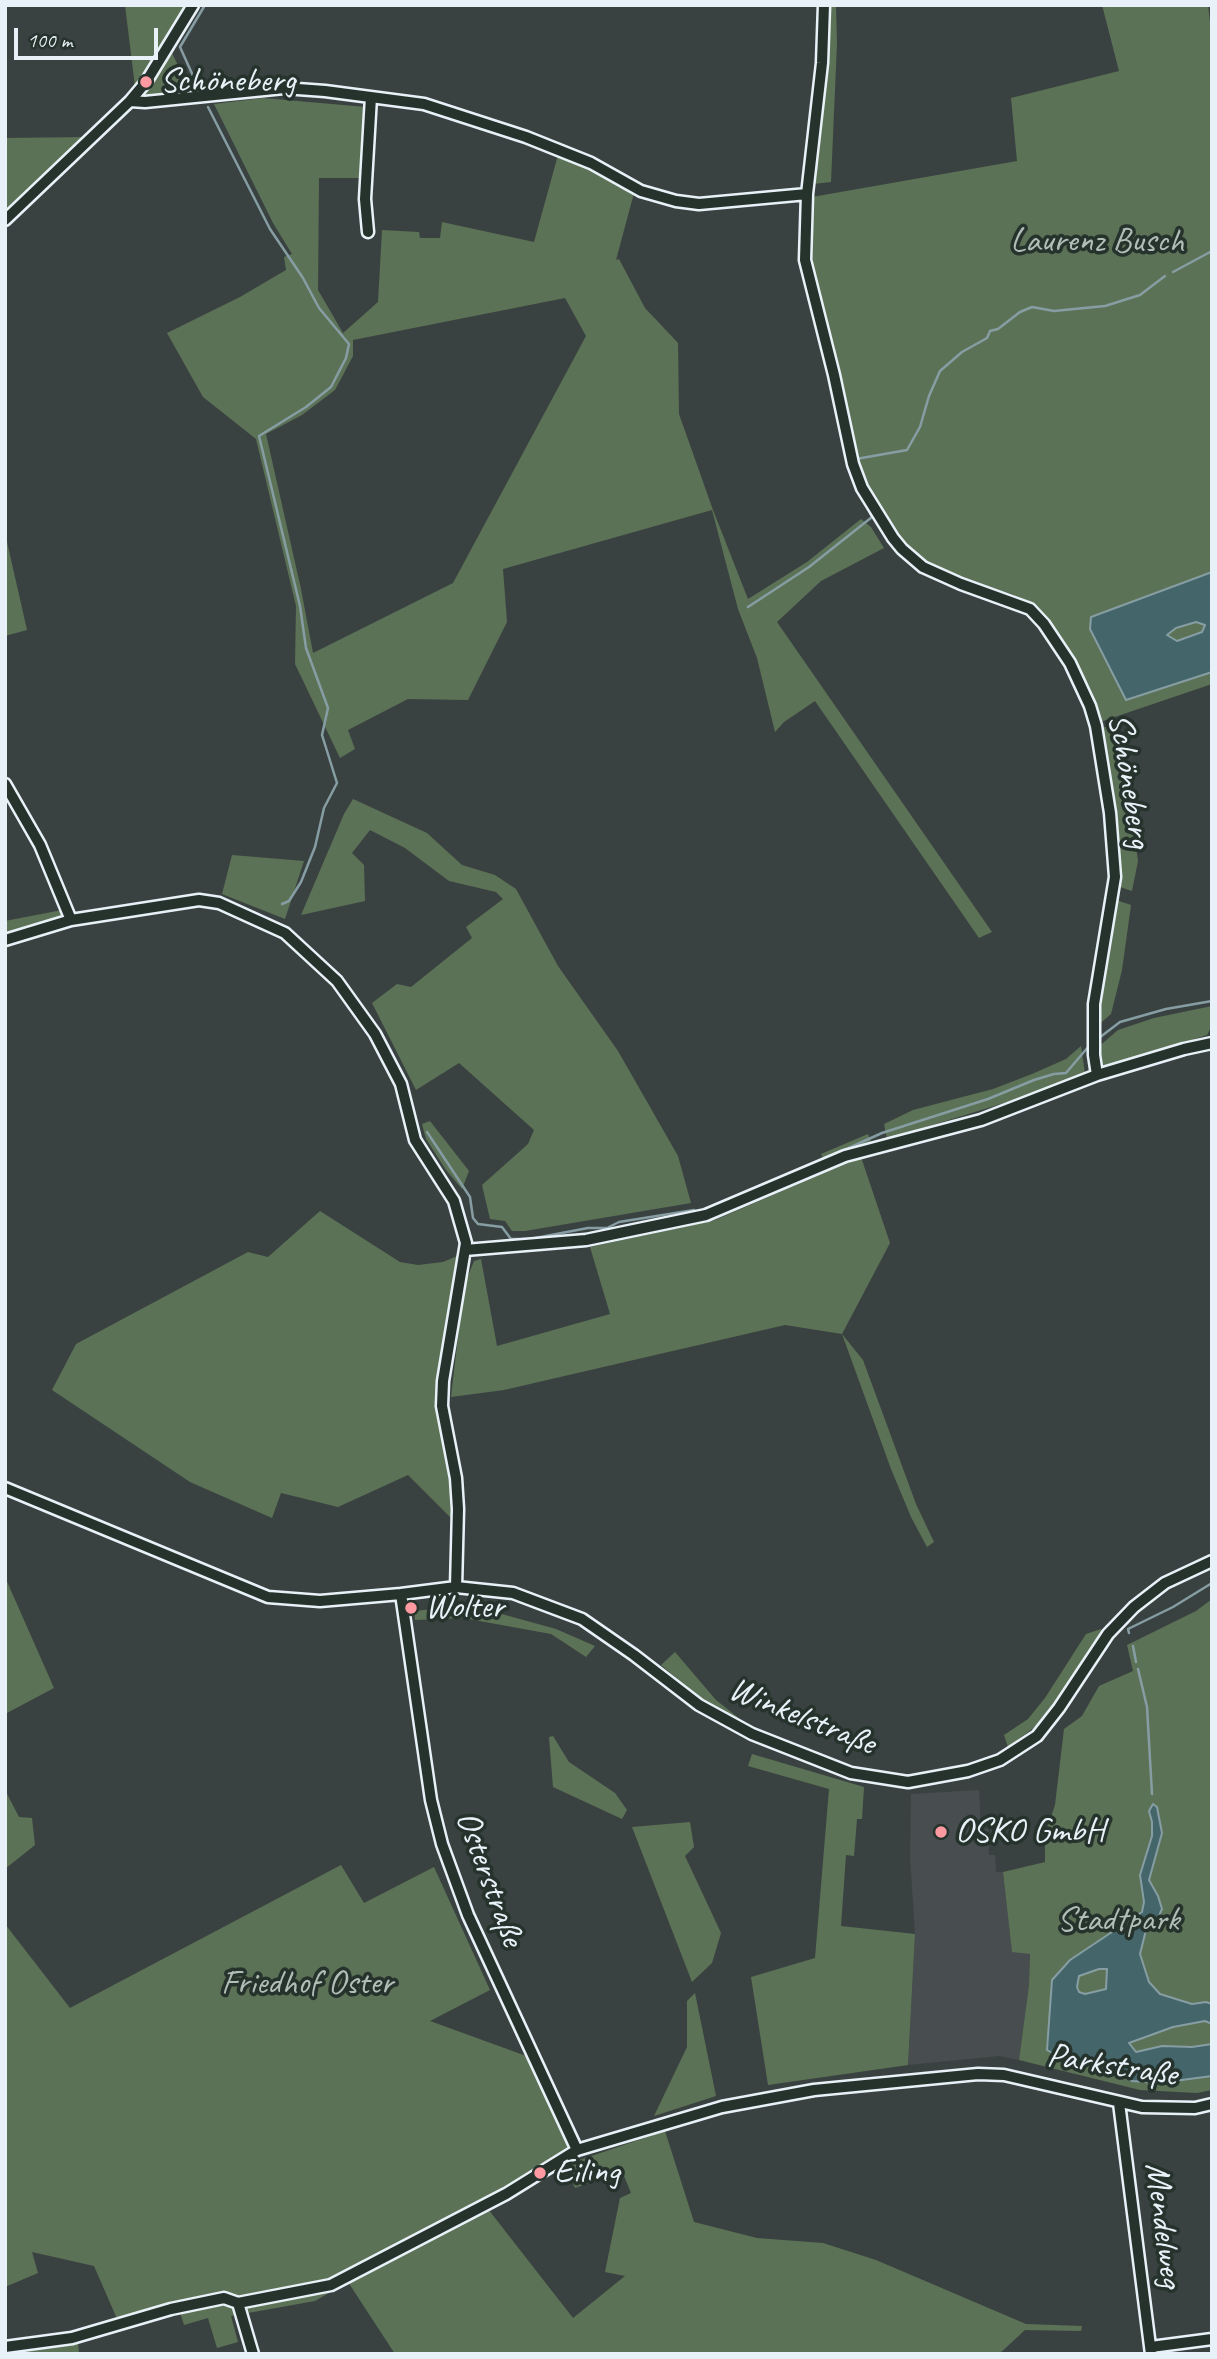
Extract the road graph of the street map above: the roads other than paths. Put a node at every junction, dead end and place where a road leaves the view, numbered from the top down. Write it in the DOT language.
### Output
graph roads {
  1 [pos="193,5"];
  2 [pos="824,5"];
  3 [pos="371,97"];
  4 [pos="130,101"];
  5 [pos="807,194"];
  6 [pos="5,220"];
  7 [pos="368,232"];
  8 [pos="5,784"];
  9 [pos="71,920"];
  10 [pos="5,940"];
  11 [pos="1212,1043"];
  12 [pos="1097,1075"];
  13 [pos="465,1250"];
  14 [pos="5,1488"];
  15 [pos="1212,1561"];
  16 [pos="456,1587"];
  17 [pos="401,1594"];
  18 [pos="1119,2103"];
  19 [pos="1212,2104"];
  20 [pos="577,2150"];
  21 [pos="238,2303"];
  22 [pos="1212,2339"];
  23 [pos="5,2347"];
  24 [pos="1151,2351"];
  25 [pos="253,2354"];
  1 -- 4 [label="street"];
  2 -- 5 [label="street, Schöneberg"];
  3 -- 4 [label="street"];
  3 -- 5 [label="street"];
  3 -- 7 [label="street"];
  4 -- 6 [label="street"];
  5 -- 12 [label="street, Schöneberg"];
  8 -- 9 [label="street"];
  9 -- 10 [label="street"];
  9 -- 13 [label="street"];
  11 -- 12 [label="street"];
  12 -- 13 [label="street"];
  13 -- 16 [label="street"];
  14 -- 17 [label="street"];
  15 -- 16 [label="street, Winkelstraße"];
  16 -- 17 [label="street, Winkelstraße"];
  17 -- 20 [label="street, Osterstraße"];
  18 -- 19 [label="street, Parkstraße"];
  18 -- 20 [label="street, Parkstraße"];
  18 -- 24 [label="street, Mendelweg"];
  20 -- 21 [label="street"];
  21 -- 23 [label="street"];
  21 -- 25 [label="street"];
  22 -- 24 [label="street"];
}
